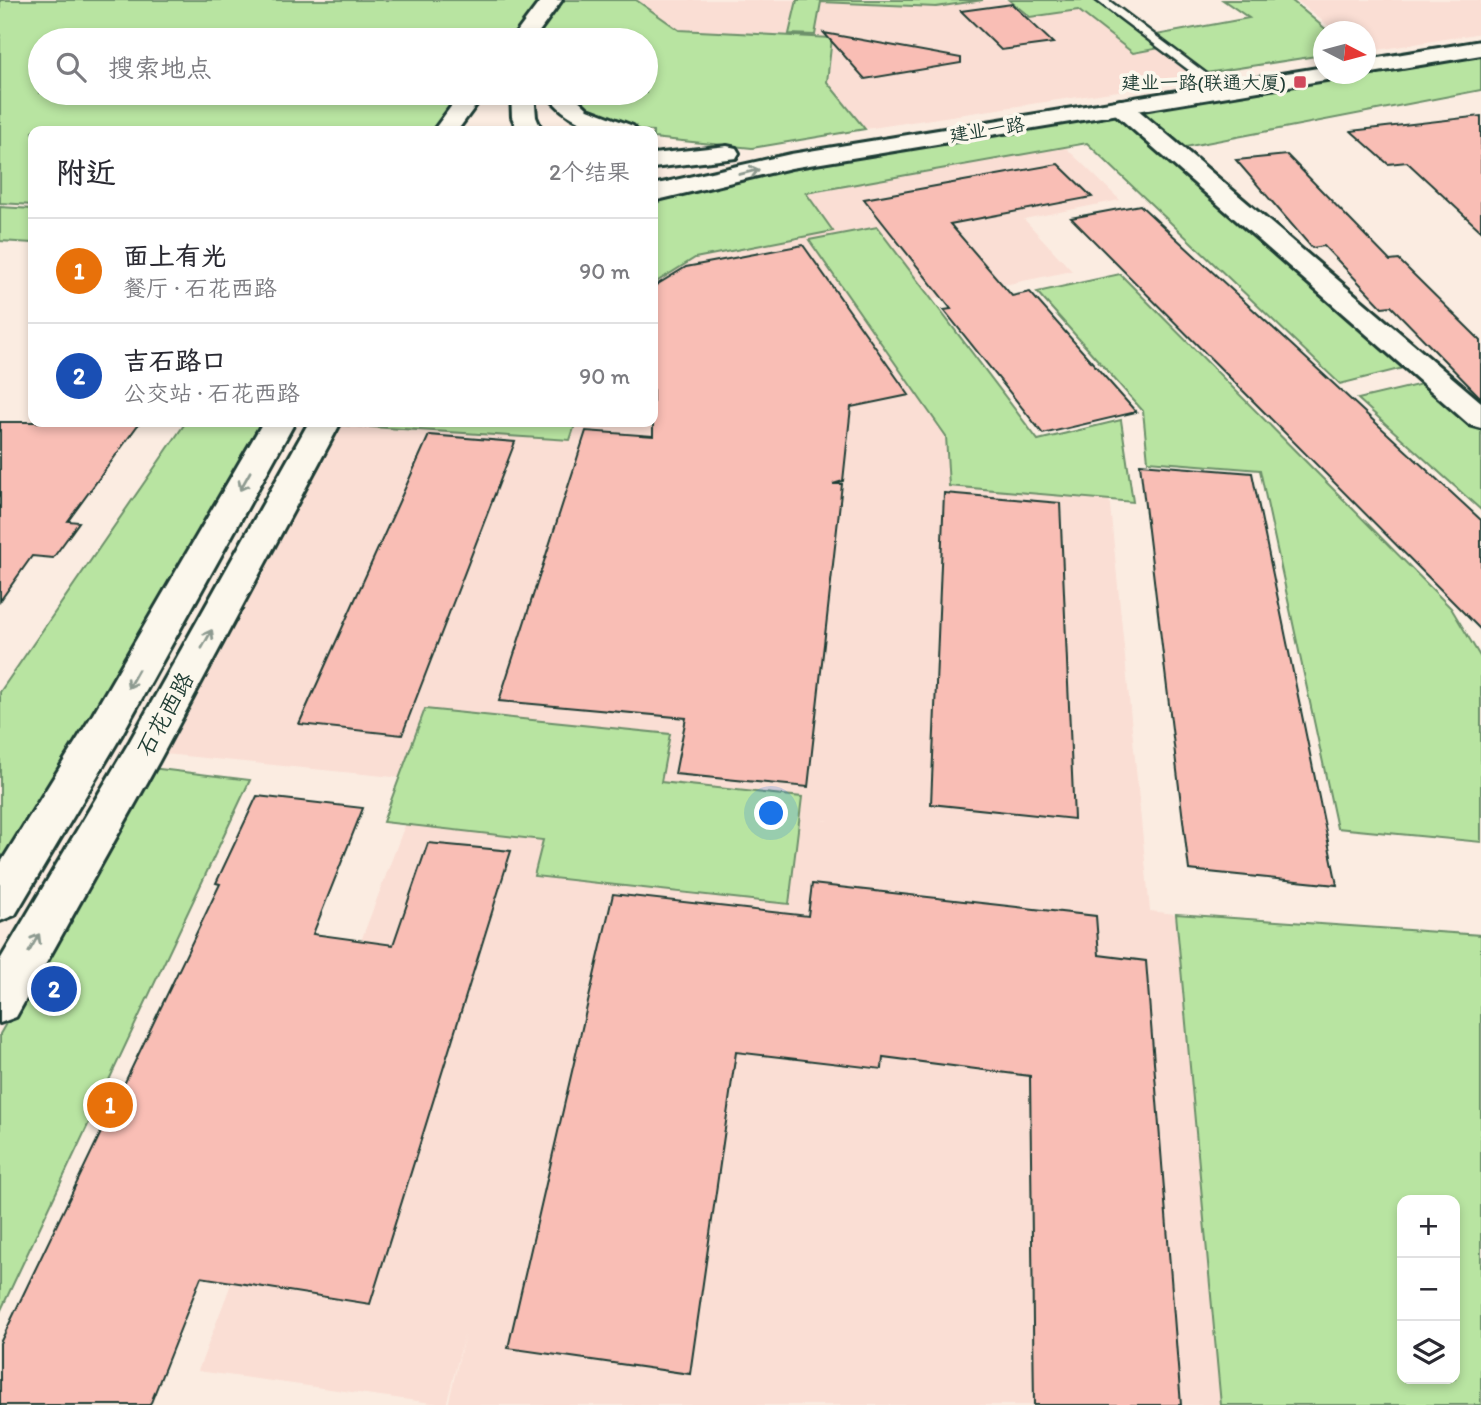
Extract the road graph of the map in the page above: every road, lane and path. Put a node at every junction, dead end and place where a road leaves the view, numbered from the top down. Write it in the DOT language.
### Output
graph roads {
  1 [pos="552,0"];
  2 [pos="1101,0"];
  3 [pos="540,28"];
  4 [pos="1481,33"];
  5 [pos="1481,48"];
  6 [pos="1376,50"];
  7 [pos="1313,61"];
  8 [pos="1376,65"];
  9 [pos="1313,76"];
  10 [pos="1206,78"];
  11 [pos="464,105"];
  12 [pos="524,105"];
  13 [pos="571,105"];
  14 [pos="1121,107"];
  15 [pos="449,126"];
  16 [pos="528,126"];
  17 [pos="612,126"];
  18 [pos="658,139"];
  19 [pos="752,148"];
  20 [pos="658,161"];
  21 [pos="658,193"];
  22 [pos="1481,418"];
  23 [pos="276,427"];
  24 [pos="324,427"];
  25 [pos="0,902"];
  26 [pos="0,1002"];
  1 -- 3 [label="main road"];
  2 -- 10 [label="lane"];
  4 -- 6 [label="main road"];
  5 -- 8 [label="main road"];
  7 -- 10 [label="main road, 建业一路"];
  9 -- 14 [label="main road, 建业一路"];
  10 -- 19 [label="main road, 建业一路"];
  11 -- 15 [label="main road"];
  12 -- 16 [label="main road"];
  13 -- 17 [label="main road"];
  21 -- 14 [label="main road, 建业一路, one-way"];
  14 -- 22 [label="main road"];
  18 -- 19 [label="main road"];
  19 -- 20 [label="main road, 建业一路"];
  23 -- 25 [label="main road, 石花西路, one-way"];
  26 -- 24 [label="main road, 石花西路, one-way"];
}
